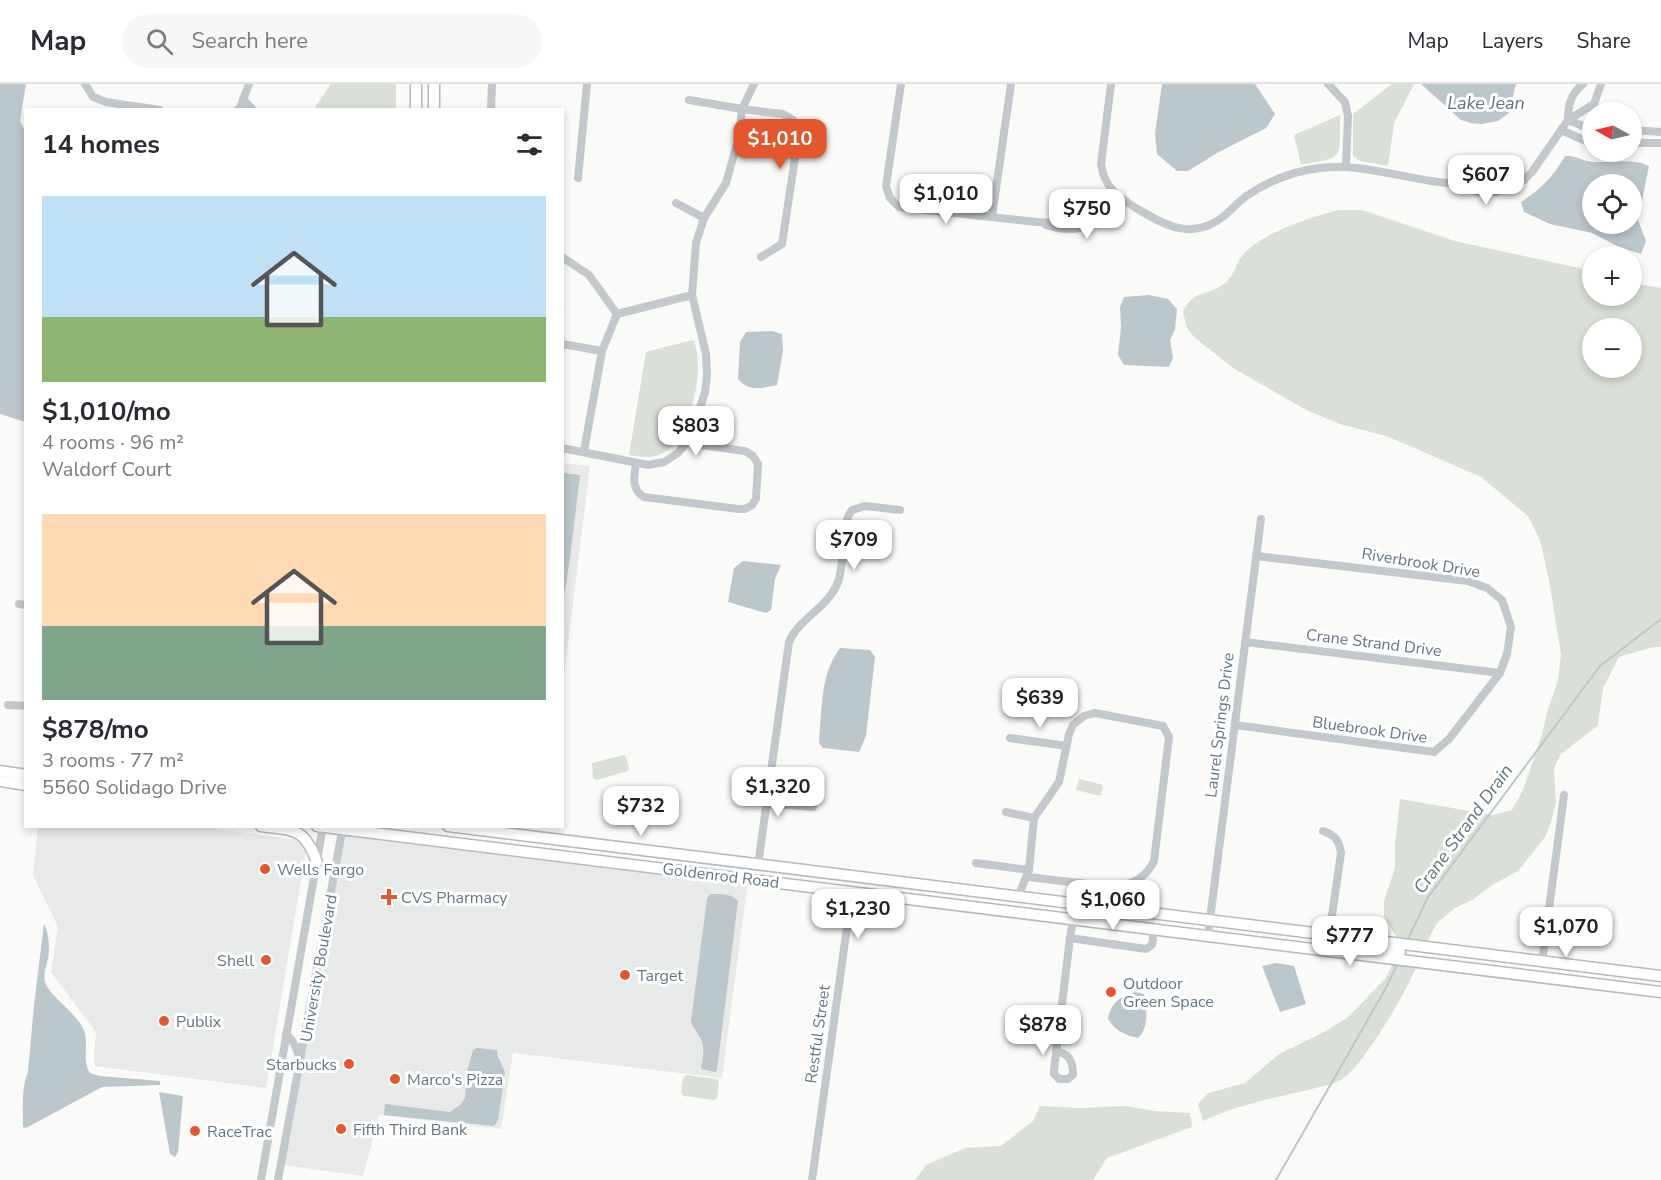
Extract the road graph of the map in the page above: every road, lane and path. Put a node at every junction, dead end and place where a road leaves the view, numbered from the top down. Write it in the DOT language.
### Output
graph roads {
  1 [pos="85,84"];
  2 [pos="249,84"];
  3 [pos="416,84"];
  4 [pos="434,84"];
  5 [pos="492,84"];
  6 [pos="587,84"];
  7 [pos="754,84"];
  8 [pos="901,84"];
  9 [pos="1011,84"];
  10 [pos="1111,84"];
  11 [pos="1328,84"];
  12 [pos="1583,84"];
  13 [pos="1601,84"];
  14 [pos="243,99"];
  15 [pos="689,100"];
  16 [pos="146,108"];
  17 [pos="240,108"];
  18 [pos="251,108"];
  19 [pos="416,108"];
  20 [pos="434,108"];
  21 [pos="491,108"];
  22 [pos="742,109"];
  23 [pos="1568,120"];
  24 [pos="1582,126"];
  25 [pos="1561,130"];
  26 [pos="1642,131"];
  27 [pos="1661,132"];
  28 [pos="1582,139"];
  29 [pos="1642,143"];
  30 [pos="1661,143"];
  31 [pos="1346,166"];
  32 [pos="578,178"];
  33 [pos="1112,191"];
  34 [pos="1122,199"];
  35 [pos="676,203"];
  36 [pos="992,217"];
  37 [pos="704,218"];
  38 [pos="1037,222"];
  39 [pos="761,257"];
  40 [pos="564,258"];
  41 [pos="692,295"];
  42 [pos="617,314"];
  43 [pos="564,344"];
  44 [pos="602,351"];
  45 [pos="691,437"];
  46 [pos="564,448"];
  47 [pos="584,452"];
  48 [pos="636,464"];
  49 [pos="900,510"];
  50 [pos="1261,519"];
  51 [pos="1256,556"];
  52 [pos="1245,642"];
  53 [pos="1500,673"];
  54 [pos="8,705"];
  55 [pos="24,706"];
  56 [pos="1235,725"];
  57 [pos="1010,738"];
  58 [pos="1067,746"];
  59 [pos="0,771"];
  60 [pos="24,774"];
  61 [pos="0,781"];
  62 [pos="0,786"];
  63 [pos="24,787"];
  64 [pos="24,787"];
  65 [pos="1564,795"];
  66 [pos="766,803"];
  67 [pos="813,807"];
  68 [pos="1006,812"];
  69 [pos="1034,818"];
  70 [pos="273,828"];
  71 [pos="321,828"];
  72 [pos="342,828"];
  73 [pos="463,828"];
  74 [pos="1323,831"];
  75 [pos="593,845"];
  76 [pos="591,859"];
  77 [pos="317,862"];
  78 [pos="976,863"];
  79 [pos="758,865"];
  80 [pos="666,869"];
  81 [pos="1029,873"];
  82 [pos="943,888"];
  83 [pos="852,891"];
  84 [pos="1018,897"];
  85 [pos="931,901"];
  86 [pos="1073,918"];
  87 [pos="1210,921"];
  88 [pos="1154,928"];
  89 [pos="1208,935"];
  90 [pos="1329,936"];
  91 [pos="1070,938"];
  92 [pos="1232,938"];
  93 [pos="1380,949"];
  94 [pos="1414,953"];
  95 [pos="1542,962"];
  96 [pos="1617,971"];
  97 [pos="1530,975"];
  98 [pos="1661,976"];
  99 [pos="1661,992"];
  100 [pos="286,1034"];
  101 [pos="1057,1052"];
  102 [pos="301,1063"];
  103 [pos="261,1180"];
  104 [pos="278,1180"];
  105 [pos="812,1180"];
  1 -- 16 [label="street"];
  2 -- 14 [label="street"];
  3 -- 19 [label="main road"];
  4 -- 20 [label="main road"];
  5 -- 21 [label="street"];
  6 -- 32 [label="street"];
  7 -- 22 [label="street"];
  8 -- 36 [label="street"];
  9 -- 36 [label="street"];
  10 -- 33 [label="street"];
  11 -- 31 [label="street"];
  12 -- 23 [label="street"];
  13 -- 23 [label="street"];
  14 -- 17 [label="street"];
  14 -- 18 [label="street"];
  15 -- 22 [label="street"];
  22 -- 37 [label="street"];
  22 -- 39 [label="street"];
  23 -- 24 [label="street"];
  23 -- 25 [label="street"];
  25 -- 28 [label="street"];
  25 -- 31 [label="street"];
  26 -- 27 [label="street"];
  29 -- 30 [label="street"];
  31 -- 34 [label="street"];
  33 -- 34 [label="street"];
  33 -- 38 [label="street"];
  34 -- 38 [label="street"];
  35 -- 37 [label="street"];
  36 -- 38 [label="street"];
  37 -- 41 [label="street"];
  40 -- 42 [label="street"];
  41 -- 42 [label="street"];
  41 -- 45 [label="street"];
  42 -- 44 [label="street"];
  43 -- 44 [label="street"];
  44 -- 47 [label="street"];
  45 -- 48 [label="street"];
  45 -- 48 [label="street"];
  46 -- 47 [label="street"];
  47 -- 48 [label="street"];
  49 -- 66 [label="street"];
  50 -- 51 [label="street, Laurel Springs Drive"];
  51 -- 52 [label="street, Laurel Springs Drive"];
  51 -- 53 [label="street, Riverbrook Drive"];
  52 -- 53 [label="street, Crane Strand Drive"];
  52 -- 56 [label="street, Laurel Springs Drive"];
  53 -- 56 [label="street, Bluebrook Drive"];
  54 -- 55 [label="street"];
  56 -- 87 [label="street, Laurel Springs Drive"];
  57 -- 58 [label="street"];
  58 -- 69 [label="street"];
  58 -- 81 [label="street"];
  59 -- 60 [label="main road"];
  61 -- 63 [label="main road"];
  62 -- 64 [label="main road"];
  65 -- 95 [label="street"];
  66 -- 67 [label="street"];
  66 -- 79 [label="street"];
  68 -- 69 [label="street"];
  69 -- 81 [label="street"];
  70 -- 77 [label="main road"];
  71 -- 77 [label="street, University Boulevard"];
  72 -- 76 [label="main road, Goldenrod Road"];
  72 -- 102 [label="street, University Boulevard"];
  73 -- 75 [label="main road, Goldenrod Road"];
  74 -- 90 [label="street"];
  75 -- 76 [label="street"];
  75 -- 79 [label="main road, Goldenrod Road"];
  76 -- 80 [label="main road, Goldenrod Road"];
  77 -- 100 [label="street, University Boulevard"];
  78 -- 81 [label="street"];
  79 -- 80 [label="main road"];
  79 -- 82 [label="main road, Goldenrod Road"];
  80 -- 83 [label="main road, Goldenrod Road"];
  81 -- 84 [label="street"];
  82 -- 83 [label="main road"];
  82 -- 84 [label="main road, Goldenrod Road"];
  83 -- 85 [label="main road, Goldenrod Road"];
  83 -- 105 [label="street, Restful Street"];
  84 -- 85 [label="main road"];
  84 -- 87 [label="main road, Goldenrod Road"];
  85 -- 86 [label="main road, Goldenrod Road"];
  86 -- 88 [label="main road, Goldenrod Road"];
  86 -- 91 [label="street"];
  87 -- 89 [label="street, Laurel Springs Drive"];
  87 -- 90 [label="main road, Goldenrod Road"];
  88 -- 89 [label="main road, Goldenrod Road"];
  88 -- 91 [label="street"];
  89 -- 92 [label="main road, Goldenrod Road"];
  90 -- 92 [label="main road"];
  90 -- 93 [label="main road, Goldenrod Road"];
  91 -- 101 [label="street"];
  92 -- 93 [label="main road, Goldenrod Road"];
  93 -- 94 [label="main road, Goldenrod Road"];
  94 -- 95 [label="main road, Goldenrod Road"];
  94 -- 97 [label="main road, Goldenrod Road"];
  95 -- 96 [label="main road, Goldenrod Road"];
  96 -- 97 [label="main road"];
  96 -- 98 [label="main road, Goldenrod Road"];
  97 -- 99 [label="main road, Goldenrod Road"];
  100 -- 102 [label="street"];
  100 -- 103 [label="street, University Boulevard"];
  102 -- 104 [label="street, University Boulevard"];
}
